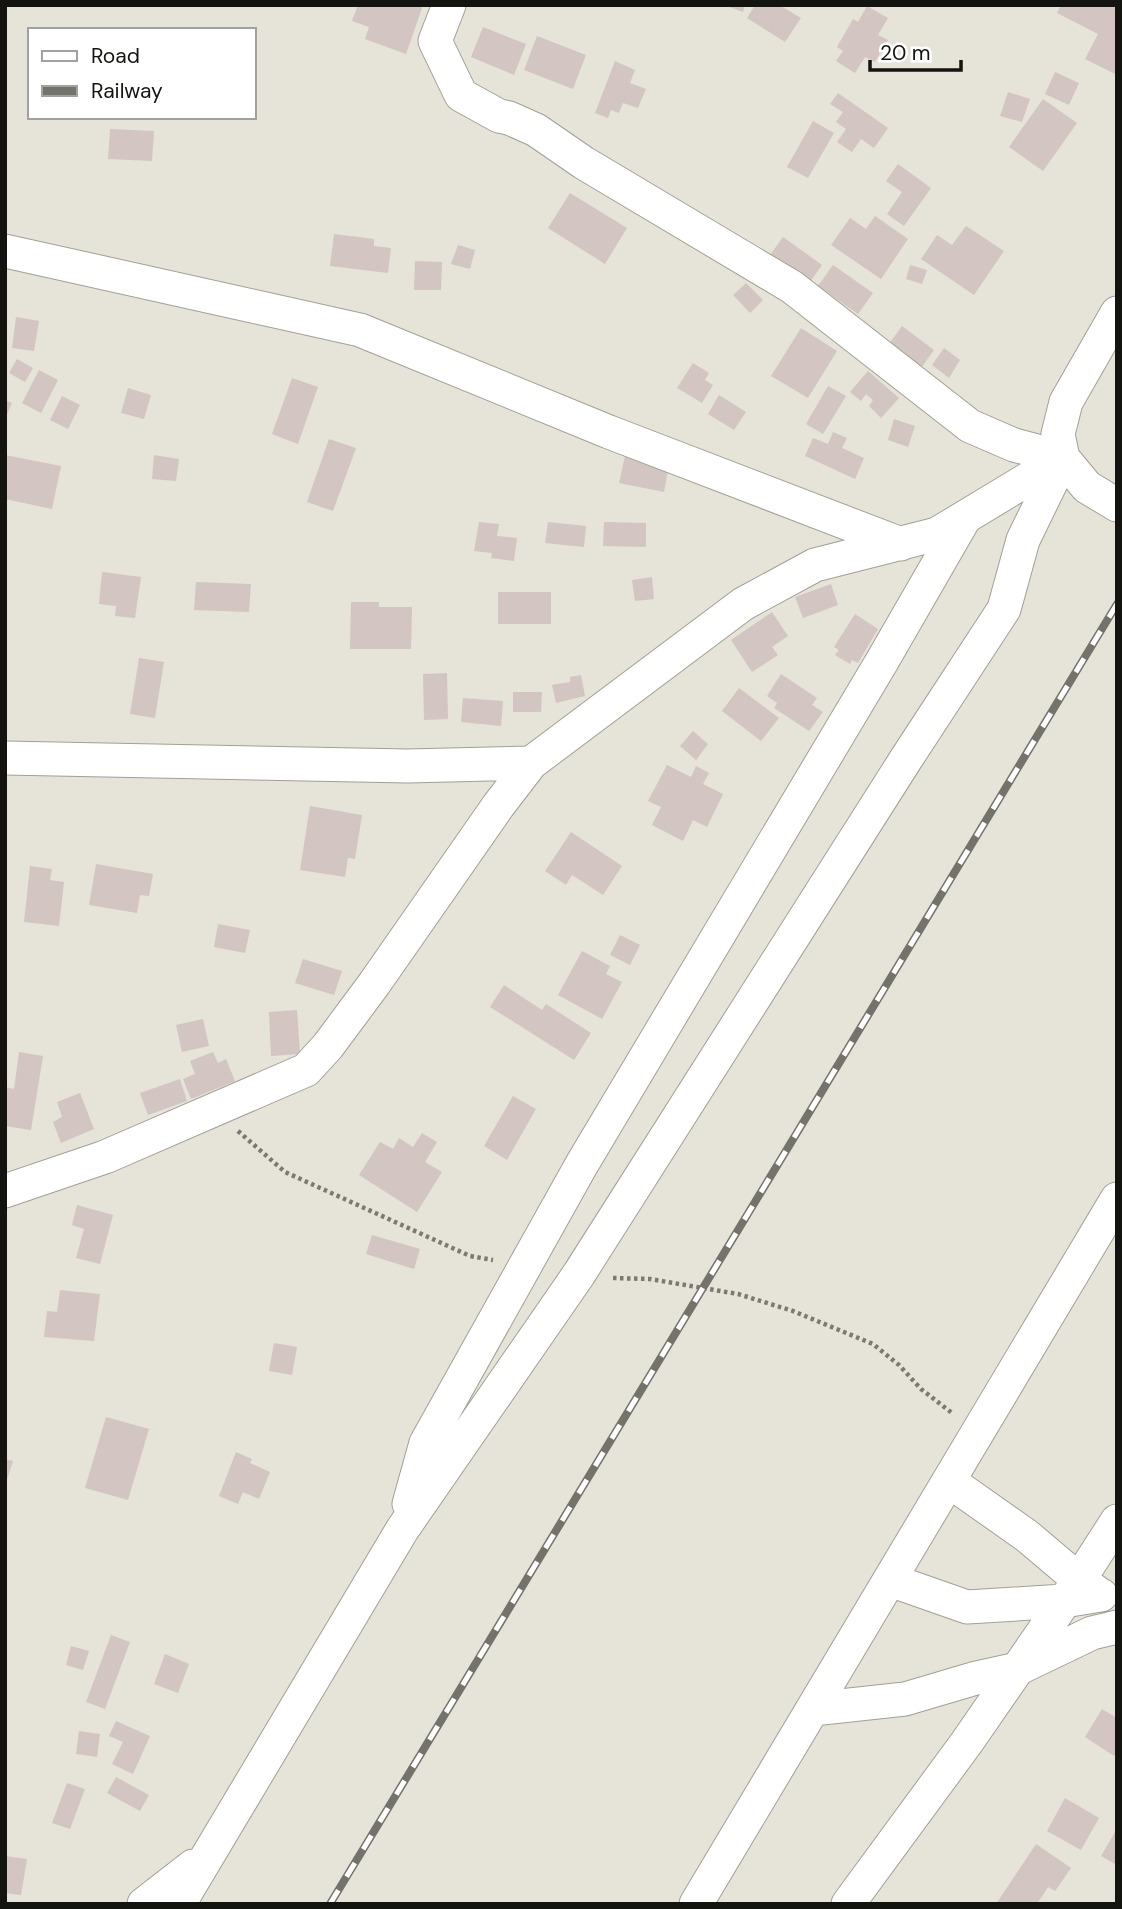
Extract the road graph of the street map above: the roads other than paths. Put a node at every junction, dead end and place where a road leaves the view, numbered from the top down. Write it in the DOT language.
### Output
graph roads {
  1 [pos="449,5"];
  2 [pos="5,251"];
  3 [pos="1117,313"];
  4 [pos="1063,458"];
  5 [pos="1117,505"];
  6 [pos="964,518"];
  7 [pos="901,544"];
  8 [pos="5,758"];
  9 [pos="531,763"];
  10 [pos="5,1191"];
  11 [pos="1117,1199"];
  12 [pos="498,1315"];
  13 [pos="517,1364"];
  14 [pos="949,1481"];
  15 [pos="1117,1521"];
  16 [pos="402,1530"];
  17 [pos="890,1580"];
  18 [pos="1090,1595"];
  19 [pos="1117,1627"];
  20 [pos="1017,1669"];
  21 [pos="813,1709"];
  22 [pos="209,1854"];
  23 [pos="144,1904"];
  24 [pos="179,1904"];
  25 [pos="696,1904"];
  26 [pos="848,1904"];
  1 -- 4 [label="street"];
  2 -- 7 [label="street"];
  3 -- 4 [label="street"];
  4 -- 5 [label="street"];
  4 -- 6 [label="street"];
  4 -- 13 [label="street"];
  6 -- 7 [label="street"];
  6 -- 12 [label="street"];
  7 -- 9 [label="street"];
  8 -- 9 [label="street"];
  9 -- 10 [label="street"];
  11 -- 14 [label="street"];
  12 -- 13 [label="street"];
  12 -- 16 [label="street"];
  13 -- 16 [label="street"];
  14 -- 17 [label="street"];
  14 -- 18 [label="street"];
  15 -- 18 [label="street"];
  16 -- 22 [label="street"];
  17 -- 18 [label="street"];
  17 -- 21 [label="street"];
  18 -- 20 [label="street"];
  19 -- 20 [label="street"];
  20 -- 21 [label="street"];
  20 -- 26 [label="street"];
  21 -- 25 [label="street"];
  22 -- 23 [label="street"];
  22 -- 24 [label="street"];
}
